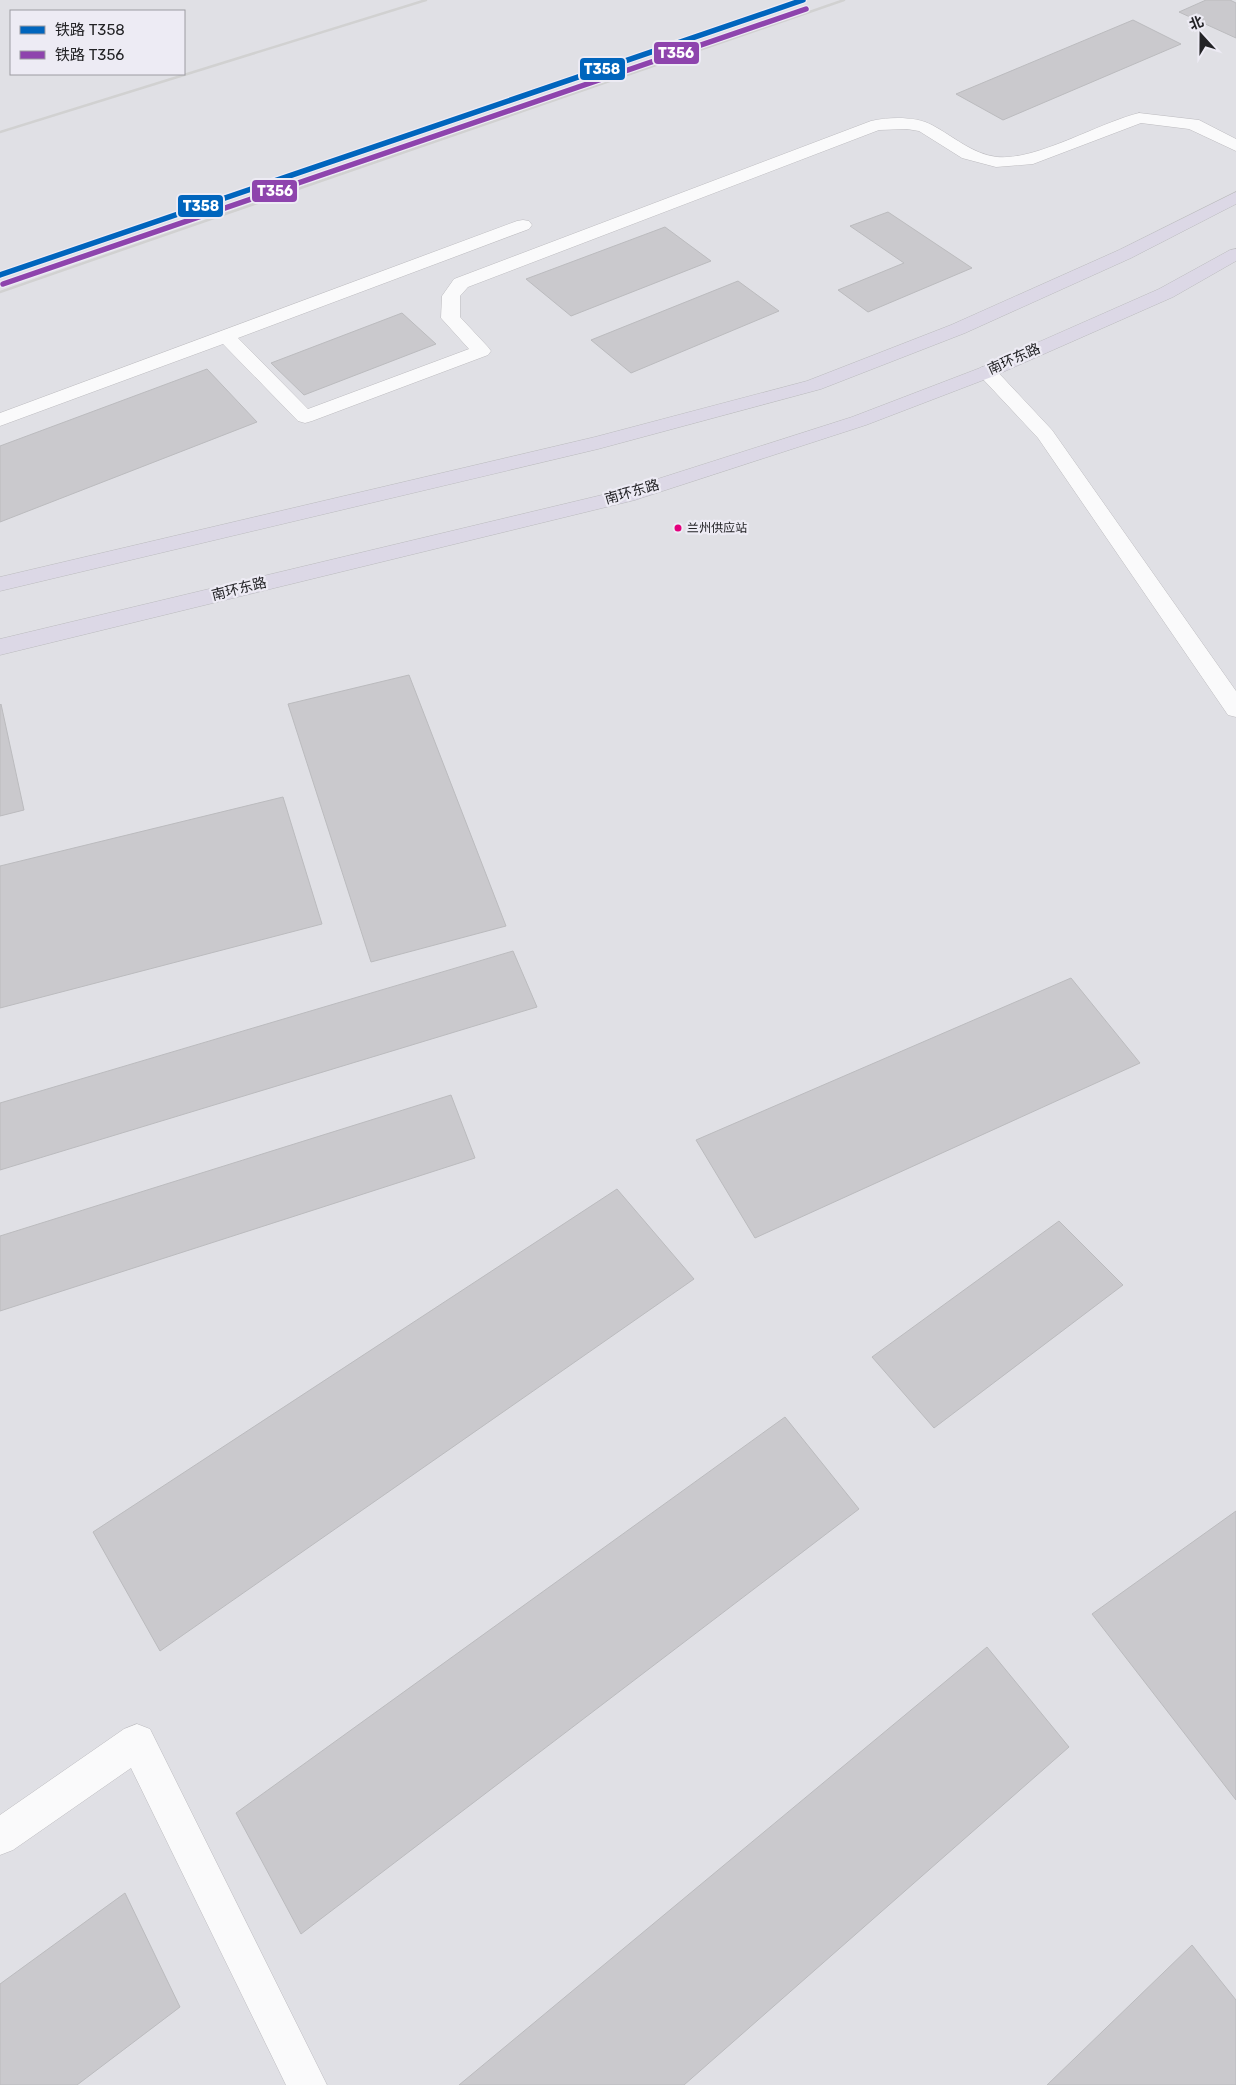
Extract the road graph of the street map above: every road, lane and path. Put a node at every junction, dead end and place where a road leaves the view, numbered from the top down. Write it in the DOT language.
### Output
graph roads {
  1 [pos="1236,146"];
  2 [pos="1236,197"];
  3 [pos="523,225"];
  4 [pos="1236,254"];
  5 [pos="226,336"];
  6 [pos="987,372"];
  7 [pos="0,420"];
  8 [pos="0,584"];
  9 [pos="0,647"];
  10 [pos="1236,710"];
  11 [pos="0,1837"];
  12 [pos="308,2085"];
  1 -- 5 [label="street"];
  2 -- 8 [label="highway"];
  3 -- 5 [label="street"];
  4 -- 6 [label="highway, 南环东路"];
  5 -- 7 [label="street"];
  6 -- 9 [label="highway, 南环东路"];
  6 -- 10 [label="street"];
  11 -- 12 [label="street"];
}
